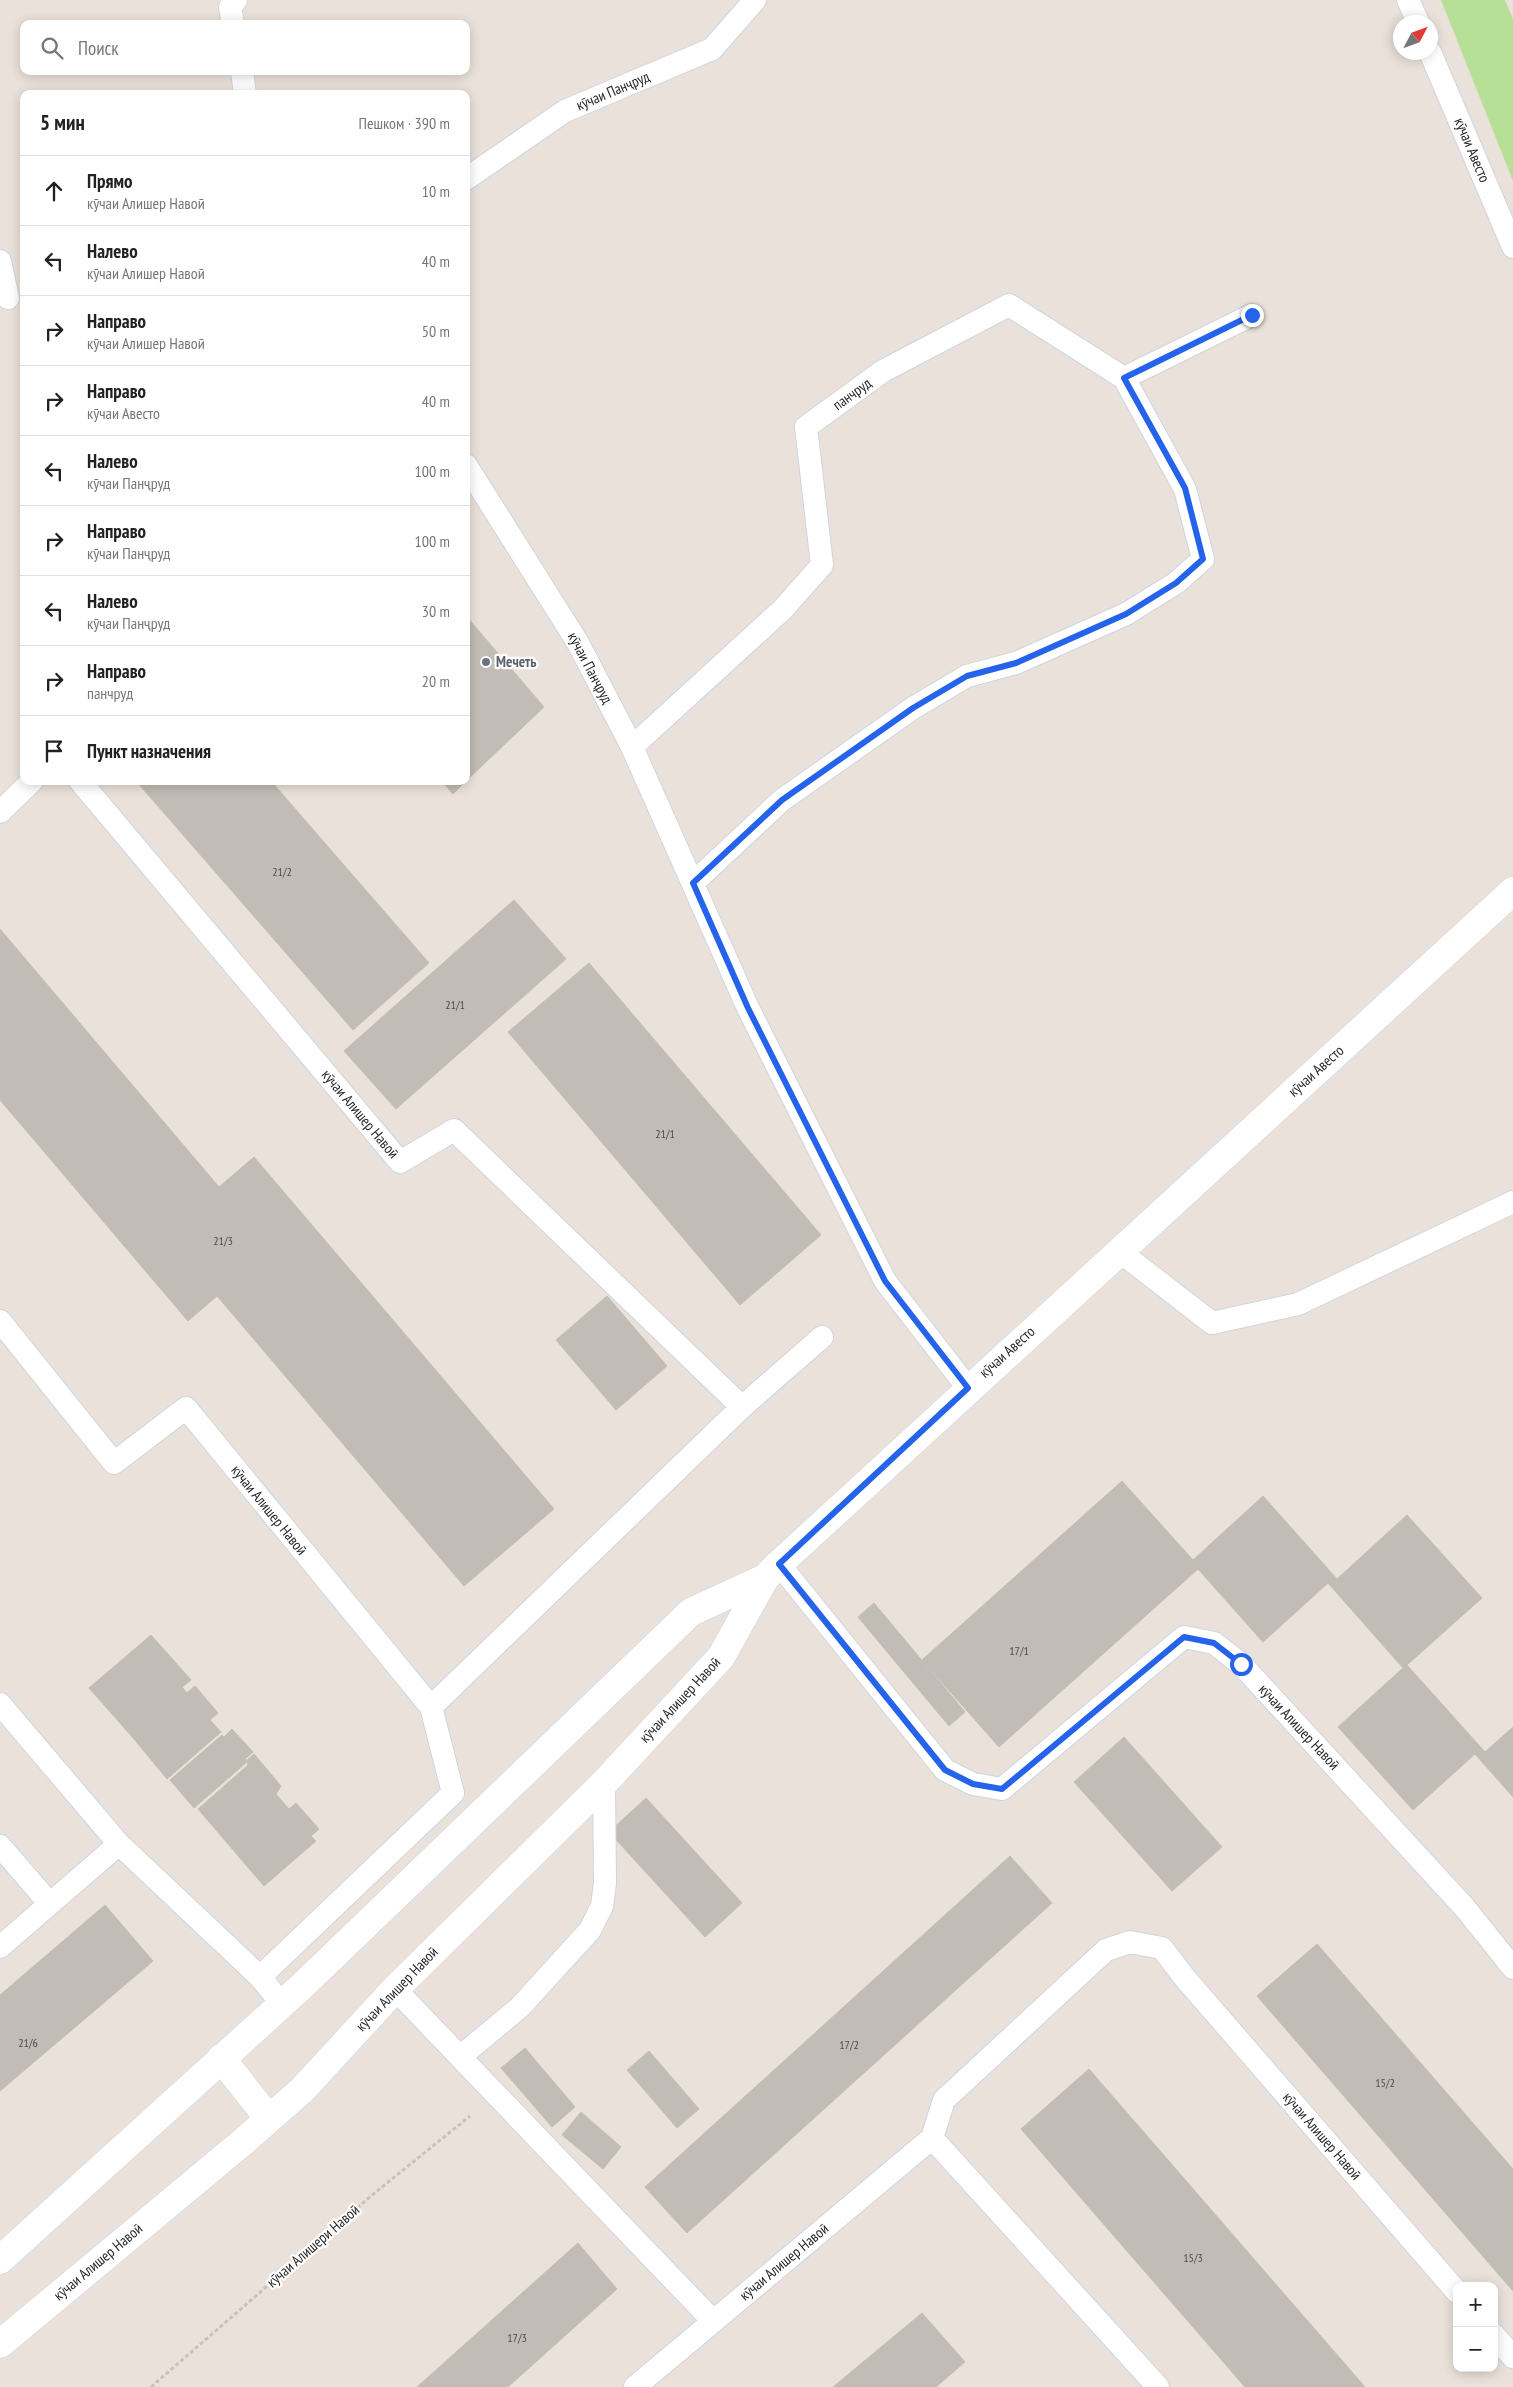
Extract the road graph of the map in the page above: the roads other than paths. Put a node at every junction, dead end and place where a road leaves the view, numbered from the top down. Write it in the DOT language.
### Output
graph roads {
  1 [pos="236,0"];
  2 [pos="755,0"];
  3 [pos="1408,0"];
  4 [pos="1415,15"];
  5 [pos="232,20"];
  6 [pos="1433,60"];
  7 [pos="243,75"];
  8 [pos="244,90"];
  9 [pos="470,176"];
  10 [pos="1513,247"];
  11 [pos="0,261"];
  12 [pos="11,297"];
  13 [pos="1252,315"];
  14 [pos="1124,378"];
  15 [pos="470,471"];
  16 [pos="632,747"];
  17 [pos="28,785"];
  18 [pos="83,785"];
  19 [pos="0,812"];
  20 [pos="693,883"];
  21 [pos="1513,891"];
  22 [pos="1511,1206"];
  23 [pos="1119,1251"];
  24 [pos="0,1321"];
  25 [pos="822,1337"];
  26 [pos="968,1388"];
  27 [pos="742,1407"];
  28 [pos="772,1571"];
  29 [pos="0,1704"];
  30 [pos="431,1707"];
  31 [pos="604,1783"];
  32 [pos="119,1844"];
  33 [pos="0,1846"];
  34 [pos="50,1904"];
  35 [pos="0,1948"];
  36 [pos="1513,1968"];
  37 [pos="260,1976"];
  38 [pos="395,1989"];
  39 [pos="282,2004"];
  40 [pos="461,2056"];
  41 [pos="221,2058"];
  42 [pos="269,2119"];
  43 [pos="932,2138"];
  44 [pos="0,2260"];
  45 [pos="1453,2287"];
  46 [pos="713,2322"];
  47 [pos="1498,2340"];
  48 [pos="0,2344"];
  49 [pos="1513,2357"];
  50 [pos="636,2387"];
  51 [pos="1158,2387"];
  1 -- 5 [label="lane"];
  2 -- 9 [label="lane, кӯчаи Панҷруд"];
  3 -- 4 [label="lane"];
  6 -- 10 [label="lane, кӯчаи Авесто"];
  7 -- 8 [label="lane"];
  11 -- 12 [label="lane"];
  13 -- 14 [label="lane"];
  14 -- 16 [label="lane, панчруд"];
  14 -- 20 [label="lane"];
  15 -- 16 [label="lane, кӯчаи Панҷруд"];
  16 -- 20 [label="lane, кӯчаи Панҷруд"];
  17 -- 19 [label="lane"];
  18 -- 27 [label="lane, кӯчаи Алишер Навоӣ"];
  20 -- 26 [label="lane, кӯчаи Панҷруд"];
  21 -- 23 [label="street, кӯчаи Авесто"];
  22 -- 23 [label="lane"];
  23 -- 26 [label="street, кӯчаи Авесто"];
  24 -- 30 [label="lane, кӯчаи Алишер Навоӣ"];
  25 -- 27 [label="lane"];
  26 -- 28 [label="street, кӯчаи Авесто"];
  27 -- 30 [label="lane"];
  28 -- 31 [label="street, кӯчаи Алишер Навоӣ"];
  28 -- 36 [label="lane, кӯчаи Алишер Навоӣ"];
  28 -- 39 [label="street"];
  29 -- 32 [label="lane"];
  30 -- 37 [label="lane, кӯчаи Алишер Навоӣ"];
  31 -- 38 [label="street, кӯчаи Алишер Навоӣ"];
  31 -- 40 [label="lane"];
  32 -- 34 [label="lane"];
  32 -- 37 [label="lane"];
  33 -- 34 [label="lane"];
  34 -- 35 [label="lane"];
  37 -- 39 [label="lane"];
  38 -- 40 [label="lane"];
  38 -- 42 [label="street, кӯчаи Алишер Навоӣ"];
  39 -- 41 [label="street"];
  40 -- 46 [label="lane"];
  41 -- 42 [label="street"];
  41 -- 44 [label="street"];
  42 -- 48 [label="street, кӯчаи Алишер Навоӣ"];
  43 -- 45 [label="lane, кӯчаи Алишер Навоӣ"];
  43 -- 46 [label="lane, кӯчаи Алишер Навоӣ"];
  43 -- 51 [label="lane"];
  46 -- 50 [label="lane, кӯчаи Алишер Навоӣ"];
  47 -- 49 [label="lane"];
}
